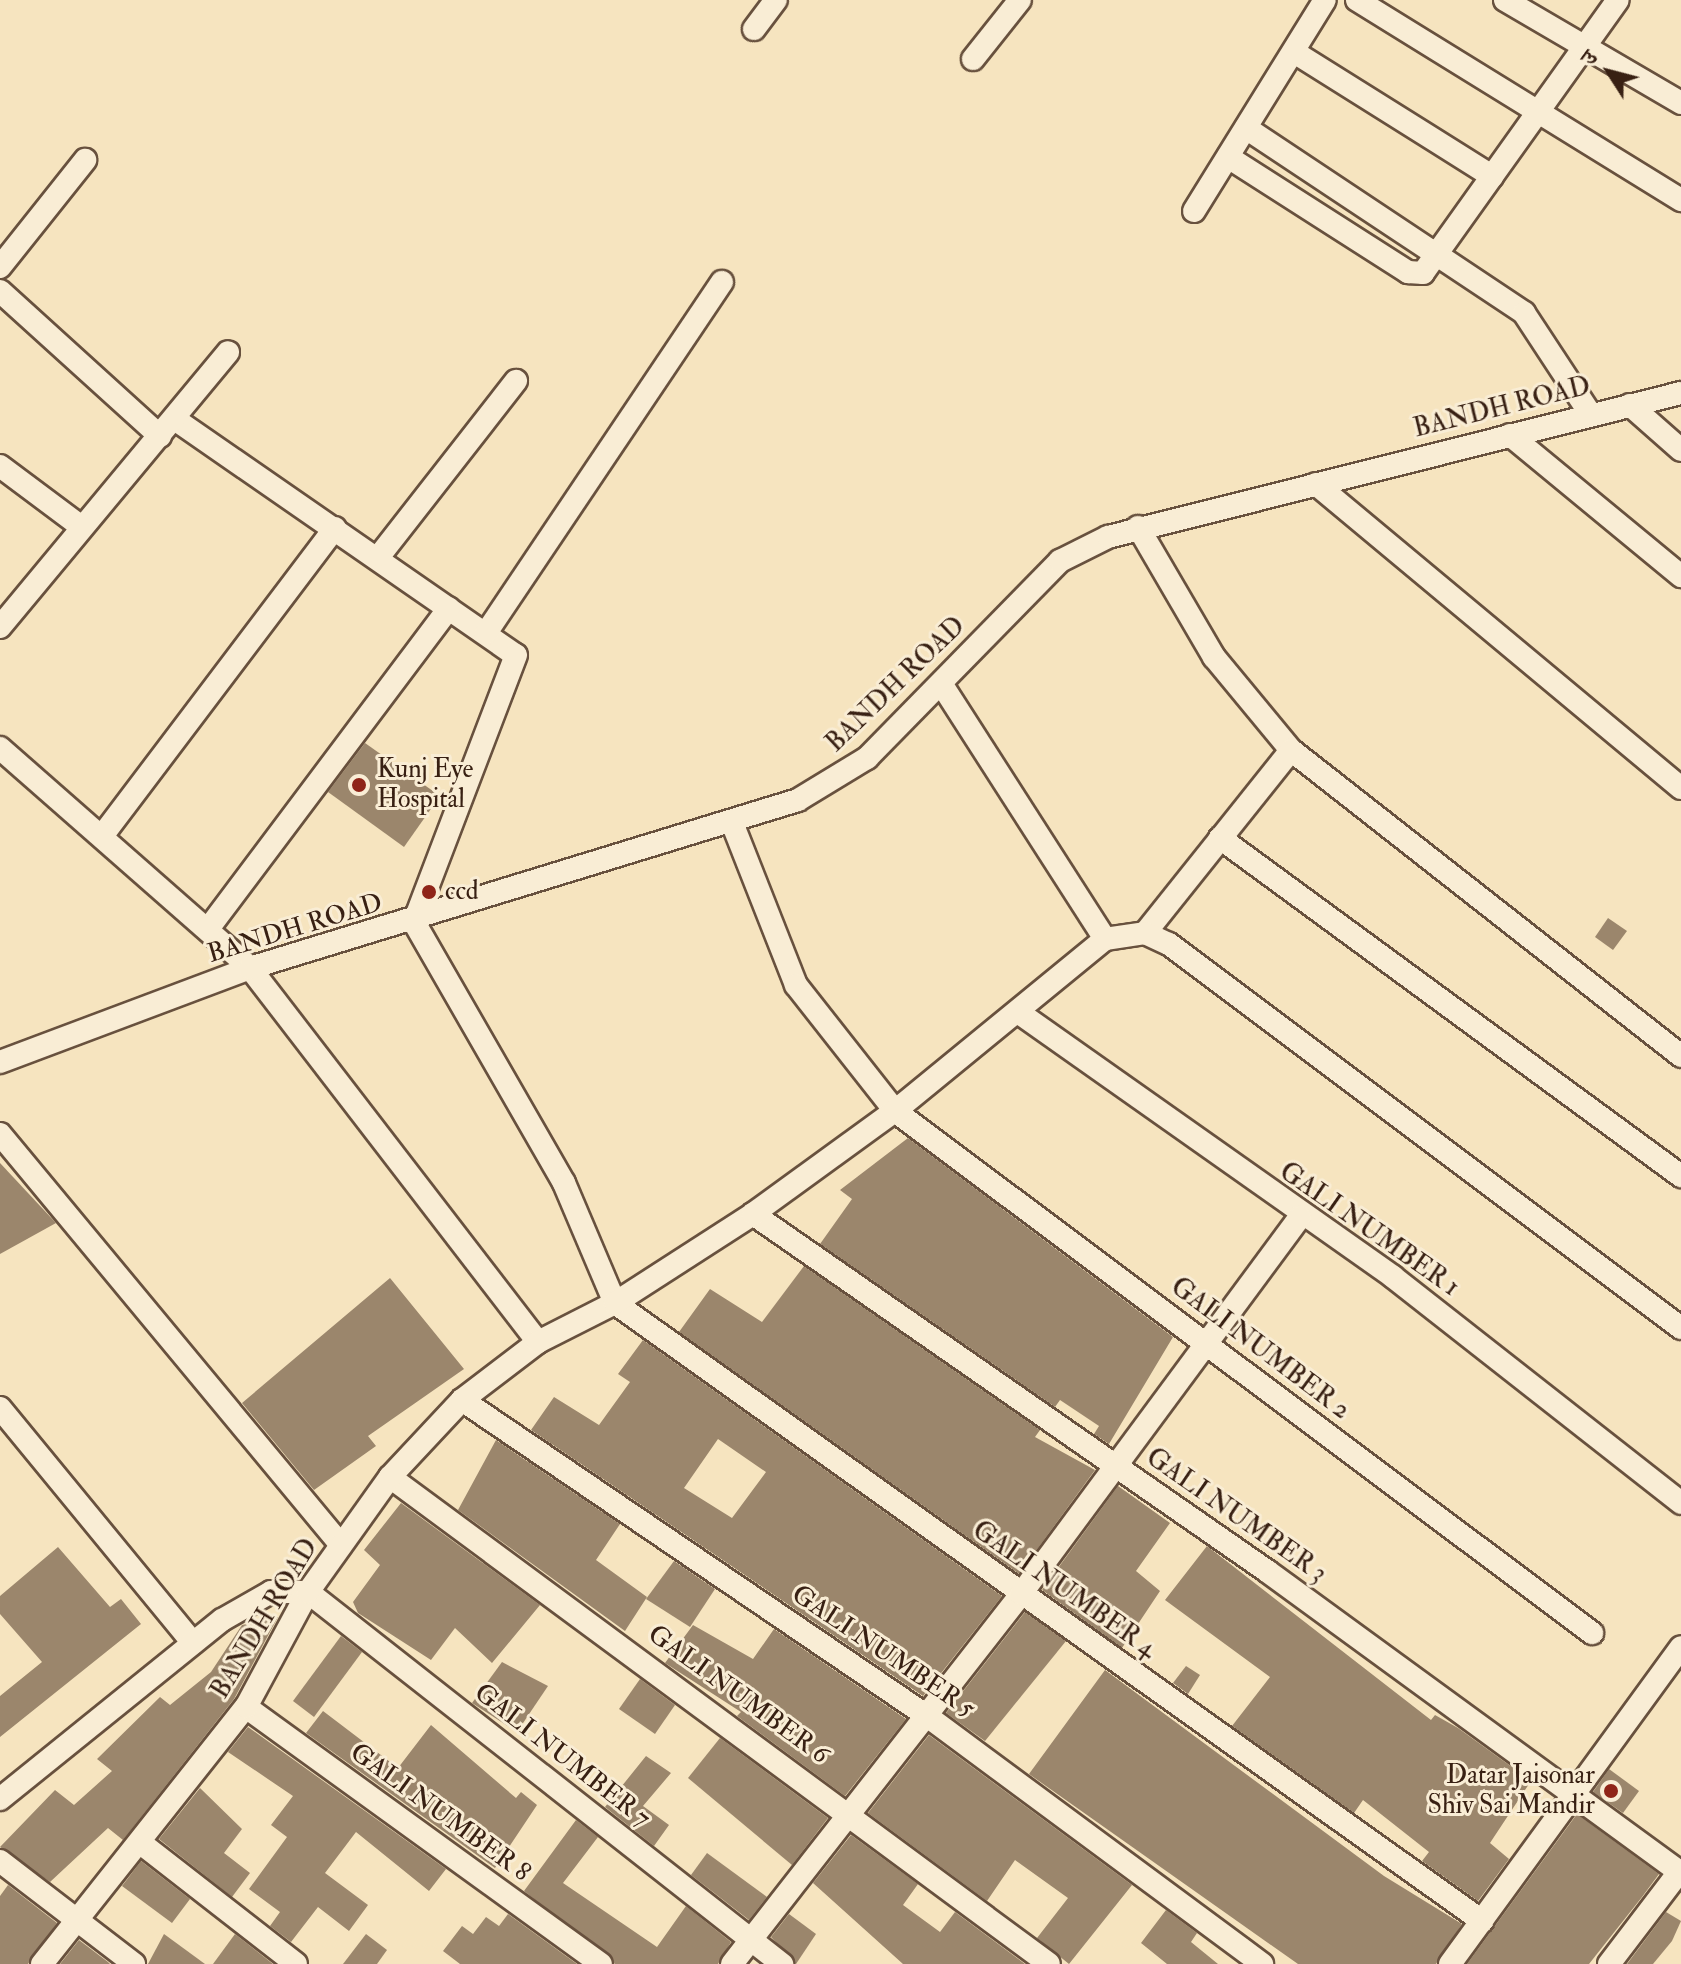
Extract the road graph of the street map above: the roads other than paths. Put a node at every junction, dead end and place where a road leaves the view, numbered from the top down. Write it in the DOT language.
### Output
graph roads {
  1 [pos="776,0"];
  2 [pos="1020,0"];
  3 [pos="1325,0"];
  4 [pos="1357,0"];
  5 [pos="1505,0"];
  6 [pos="1618,0"];
  7 [pos="754,29"];
  8 [pos="1586,45"];
  9 [pos="1294,52"];
  10 [pos="973,59"];
  11 [pos="1681,103"];
  12 [pos="1534,115"];
  13 [pos="1246,128"];
  14 [pos="1228,157"];
  15 [pos="85,160"];
  16 [pos="1492,176"];
  17 [pos="1681,200"];
  18 [pos="1194,211"];
  19 [pos="1439,253"];
  20 [pos="0,267"];
  21 [pos="722,282"];
  22 [pos="0,291"];
  23 [pos="228,352"];
  24 [pos="516,381"];
  25 [pos="1681,393"];
  26 [pos="1630,405"];
  27 [pos="1591,415"];
  28 [pos="176,420"];
  29 [pos="1510,435"];
  30 [pos="160,436"];
  31 [pos="1681,450"];
  32 [pos="0,466"];
  33 [pos="1316,484"];
  34 [pos="79,525"];
  35 [pos="1138,527"];
  36 [pos="335,528"];
  37 [pos="380,555"];
  38 [pos="1681,576"];
  39 [pos="449,608"];
  40 [pos="0,627"];
  41 [pos="486,633"];
  42 [pos="942,685"];
  43 [pos="0,748"];
  44 [pos="1291,750"];
  45 [pos="1681,788"];
  46 [pos="733,825"];
  47 [pos="102,836"];
  48 [pos="1220,838"];
  49 [pos="414,922"];
  50 [pos="208,929"];
  51 [pos="1145,933"];
  52 [pos="1105,939"];
  53 [pos="250,968"];
  54 [pos="1018,1012"];
  55 [pos="1681,1056"];
  56 [pos="0,1062"];
  57 [pos="895,1111"];
  58 [pos="0,1134"];
  59 [pos="1681,1176"];
  60 [pos="753,1214"];
  61 [pos="1300,1217"];
  62 [pos="615,1303"];
  63 [pos="1681,1328"];
  64 [pos="538,1342"];
  65 [pos="1205,1344"];
  66 [pos="462,1400"];
  67 [pos="0,1408"];
  68 [pos="1113,1465"];
  69 [pos="390,1477"];
  70 [pos="1681,1503"];
  71 [pos="341,1545"];
  72 [pos="308,1592"];
  73 [pos="1021,1594"];
  74 [pos="1592,1633"];
  75 [pos="193,1643"];
  76 [pos="1681,1647"];
  77 [pos="246,1707"];
  78 [pos="927,1716"];
  79 [pos="1579,1797"];
  80 [pos="0,1799"];
  81 [pos="854,1813"];
  82 [pos="142,1844"];
  83 [pos="0,1861"];
  84 [pos="1680,1872"];
  85 [pos="1482,1921"];
  86 [pos="77,1922"];
  87 [pos="750,1939"];
  88 [pos="42,1964"];
  89 [pos="134,1964"];
  90 [pos="296,1964"];
  91 [pos="601,1964"];
  92 [pos="732,1964"];
  93 [pos="782,1964"];
  94 [pos="1049,1964"];
  95 [pos="1262,1964"];
  96 [pos="1450,1964"];
  97 [pos="1609,1964"];
  1 -- 7 [label="street"];
  2 -- 10 [label="street"];
  3 -- 9 [label="street"];
  4 -- 12 [label="street"];
  5 -- 8 [label="street"];
  6 -- 8 [label="street"];
  8 -- 11 [label="street"];
  8 -- 12 [label="street"];
  9 -- 13 [label="street"];
  9 -- 16 [label="street"];
  12 -- 16 [label="street"];
  12 -- 17 [label="street"];
  13 -- 14 [label="street"];
  13 -- 19 [label="street"];
  14 -- 18 [label="street"];
  14 -- 19 [label="street"];
  15 -- 20 [label="street"];
  16 -- 19 [label="street"];
  19 -- 27 [label="street"];
  21 -- 41 [label="street"];
  22 -- 30 [label="street"];
  23 -- 28 [label="street"];
  24 -- 37 [label="street"];
  25 -- 26 [label="street, BANDH ROAD"];
  26 -- 27 [label="street, BANDH ROAD"];
  26 -- 31 [label="street"];
  27 -- 29 [label="street, BANDH ROAD"];
  28 -- 30 [label="street"];
  28 -- 36 [label="street"];
  29 -- 33 [label="street, BANDH ROAD"];
  29 -- 38 [label="street"];
  30 -- 34 [label="street"];
  32 -- 34 [label="street"];
  33 -- 35 [label="street, BANDH ROAD"];
  33 -- 45 [label="street"];
  34 -- 40 [label="street"];
  35 -- 42 [label="street, BANDH ROAD"];
  35 -- 44 [label="street"];
  36 -- 37 [label="street"];
  36 -- 47 [label="street"];
  37 -- 39 [label="street"];
  39 -- 41 [label="street"];
  39 -- 50 [label="street"];
  41 -- 49 [label="street"];
  42 -- 46 [label="street, BANDH ROAD"];
  42 -- 52 [label="street"];
  43 -- 47 [label="street"];
  44 -- 48 [label="street"];
  44 -- 55 [label="street"];
  46 -- 49 [label="street, BANDH ROAD"];
  46 -- 57 [label="street, GALI NUMBER 2"];
  47 -- 50 [label="street"];
  48 -- 51 [label="street"];
  48 -- 59 [label="street"];
  49 -- 53 [label="street, BANDH ROAD"];
  49 -- 62 [label="street"];
  50 -- 53 [label="street"];
  51 -- 52 [label="street"];
  51 -- 63 [label="street"];
  52 -- 54 [label="street, BANDH ROAD"];
  53 -- 56 [label="street, BANDH ROAD"];
  53 -- 64 [label="street"];
  54 -- 57 [label="street, BANDH ROAD"];
  54 -- 61 [label="street, GALI NUMBER 1"];
  57 -- 60 [label="street, BANDH ROAD"];
  57 -- 65 [label="street, GALI NUMBER 2"];
  58 -- 71 [label="street"];
  60 -- 62 [label="street, BANDH ROAD"];
  60 -- 68 [label="street, GALI NUMBER 3"];
  61 -- 65 [label="street"];
  61 -- 70 [label="street, GALI NUMBER 1"];
  62 -- 64 [label="street, BANDH ROAD"];
  62 -- 73 [label="street, GALI NUMBER 4"];
  64 -- 66 [label="street, BANDH ROAD"];
  65 -- 68 [label="street"];
  65 -- 74 [label="street, GALI NUMBER 2"];
  66 -- 69 [label="street, BANDH ROAD"];
  66 -- 78 [label="street, GALI NUMBER 5"];
  67 -- 75 [label="street"];
  68 -- 73 [label="street"];
  68 -- 79 [label="street, GALI NUMBER 3"];
  69 -- 71 [label="street, BANDH ROAD"];
  69 -- 81 [label="street, GALI NUMBER 6"];
  71 -- 72 [label="street, BANDH ROAD"];
  72 -- 75 [label="street"];
  72 -- 77 [label="street, BANDH ROAD"];
  72 -- 87 [label="street, GALI NUMBER 7"];
  73 -- 78 [label="street"];
  73 -- 85 [label="street, GALI NUMBER 4"];
  75 -- 80 [label="street"];
  76 -- 79 [label="street"];
  77 -- 82 [label="street, BANDH ROAD"];
  77 -- 91 [label="street, GALI NUMBER 8"];
  78 -- 81 [label="street"];
  78 -- 95 [label="street, GALI NUMBER 5"];
  79 -- 84 [label="street, GALI NUMBER 3"];
  79 -- 85 [label="street"];
  81 -- 87 [label="street"];
  81 -- 94 [label="street, GALI NUMBER 6"];
  82 -- 86 [label="street, BANDH ROAD"];
  82 -- 90 [label="street"];
  83 -- 86 [label="street"];
  84 -- 97 [label="street"];
  85 -- 96 [label="street"];
  86 -- 88 [label="street, BANDH ROAD"];
  86 -- 89 [label="street"];
  87 -- 92 [label="street"];
  87 -- 93 [label="street, GALI NUMBER 7"];
}
